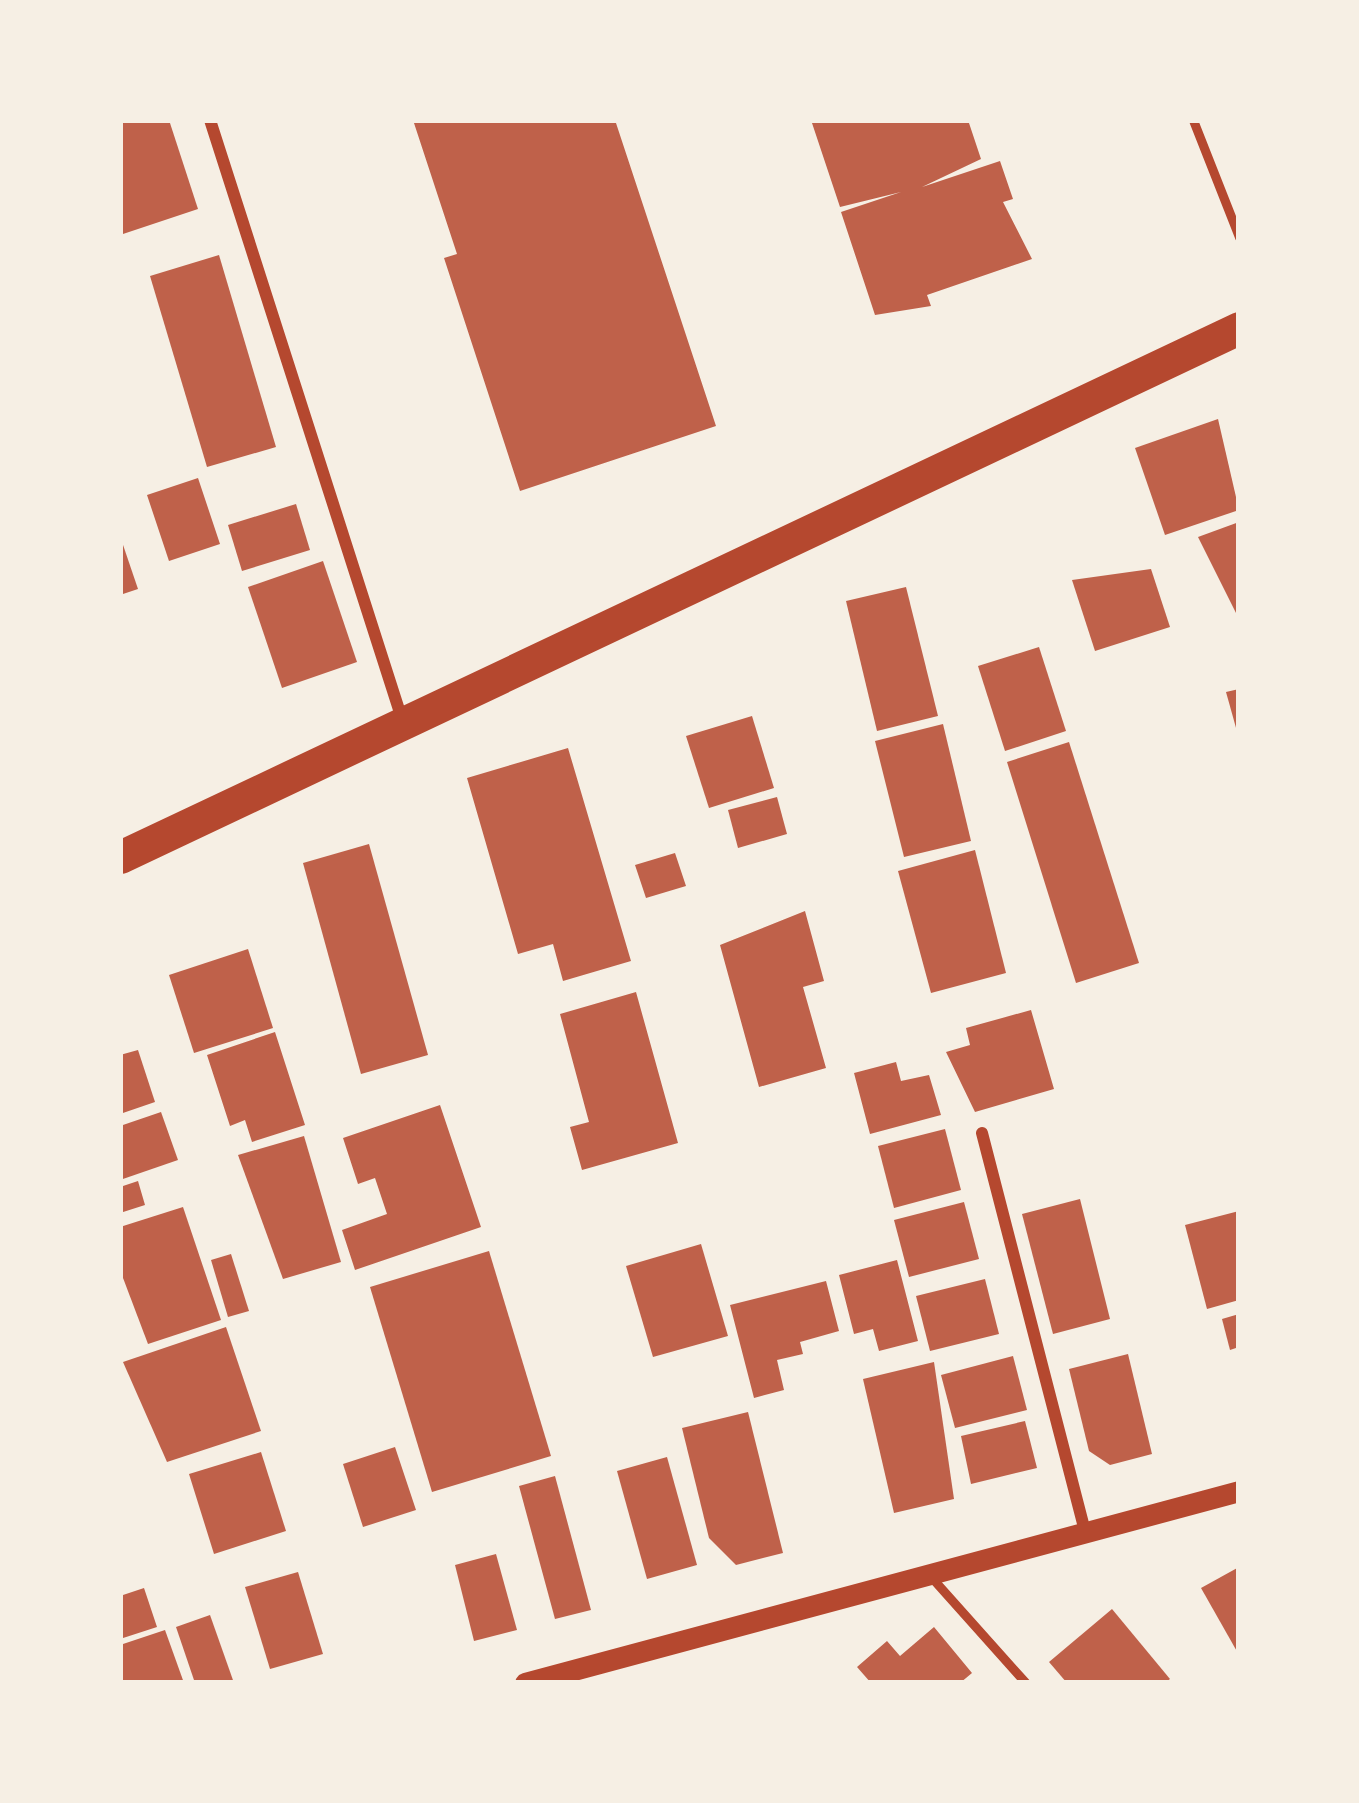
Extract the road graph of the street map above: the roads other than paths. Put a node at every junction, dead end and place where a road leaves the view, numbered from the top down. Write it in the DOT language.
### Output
graph roads {
  1 [pos="210,120"];
  2 [pos="1193,120"];
  3 [pos="1239,236"];
  4 [pos="1236,336"];
  5 [pos="404,723"];
  6 [pos="120,857"];
  7 [pos="982,1133"];
  8 [pos="1239,1491"];
  9 [pos="1085,1532"];
  10 [pos="928,1574"];
  11 [pos="525,1683"];
  12 [pos="1026,1683"];
  1 -- 5 [label="street"];
  2 -- 3 [label="lane"];
  4 -- 5 [label="highway"];
  5 -- 6 [label="highway"];
  7 -- 9 [label="street"];
  8 -- 9 [label="street"];
  9 -- 10 [label="street"];
  10 -- 11 [label="street"];
  10 -- 12 [label="lane"];
}
